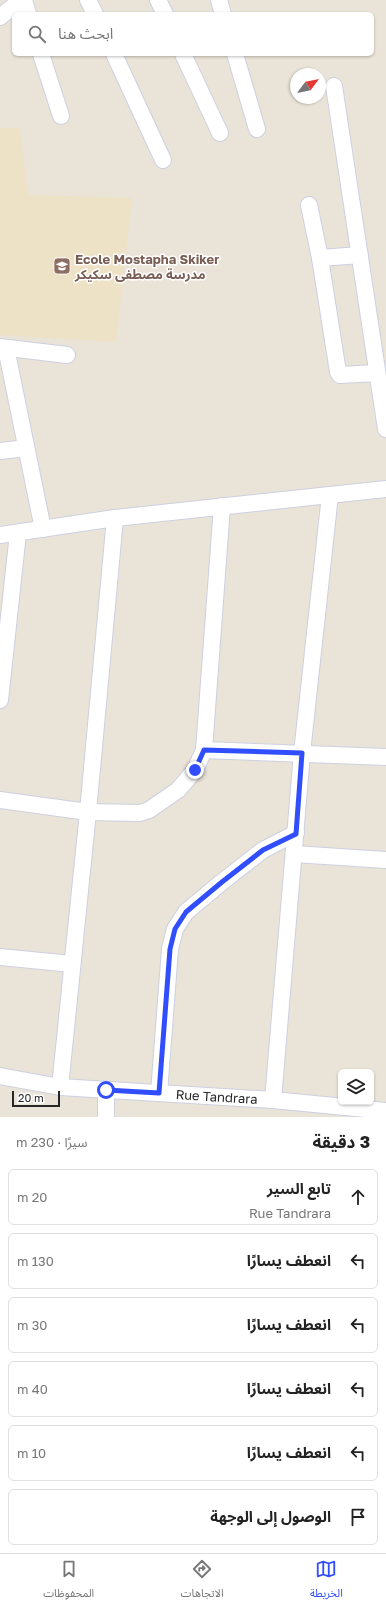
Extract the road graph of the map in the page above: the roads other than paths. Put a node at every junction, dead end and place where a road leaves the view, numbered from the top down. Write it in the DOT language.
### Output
graph roads {
  1 [pos="22,0"];
  2 [pos="88,0"];
  3 [pos="158,0"];
  4 [pos="219,0"];
  5 [pos="27,12"];
  6 [pos="94,12"];
  7 [pos="164,12"];
  8 [pos="222,12"];
  9 [pos="0,17"];
  10 [pos="42,56"];
  11 [pos="115,56"];
  12 [pos="184,56"];
  13 [pos="236,56"];
  14 [pos="334,86"];
  15 [pos="61,116"];
  16 [pos="257,129"];
  17 [pos="220,133"];
  18 [pos="163,160"];
  19 [pos="309,205"];
  20 [pos="360,254"];
  21 [pos="320,258"];
  22 [pos="3,347"];
  23 [pos="67,354"];
  24 [pos="377,373"];
  25 [pos="386,430"];
  26 [pos="26,448"];
  27 [pos="0,451"];
  28 [pos="386,489"];
  29 [pos="330,495"];
  30 [pos="222,506"];
  31 [pos="115,518"];
  32 [pos="43,529"];
  33 [pos="18,533"];
  34 [pos="0,535"];
  35 [pos="0,700"];
  36 [pos="204,750"];
  37 [pos="302,753"];
  38 [pos="386,757"];
  39 [pos="0,800"];
  40 [pos="88,812"];
  41 [pos="296,834"];
  42 [pos="294,854"];
  43 [pos="386,860"];
  44 [pos="0,957"];
  45 [pos="72,964"];
  46 [pos="0,1076"];
  47 [pos="60,1087"];
  48 [pos="106,1090"];
  49 [pos="159,1093"];
  50 [pos="273,1100"];
  51 [pos="379,1113"];
  52 [pos="106,1117"];
  1 -- 5 [label="street"];
  1 -- 9 [label="street"];
  2 -- 6 [label="street"];
  3 -- 7 [label="street"];
  4 -- 8 [label="street"];
  10 -- 15 [label="street"];
  11 -- 18 [label="street"];
  12 -- 17 [label="street"];
  13 -- 16 [label="street"];
  14 -- 20 [label="street"];
  19 -- 21 [label="street"];
  20 -- 21 [label="street"];
  20 -- 24 [label="street"];
  21 -- 24 [label="street"];
  22 -- 23 [label="street"];
  22 -- 26 [label="street"];
  24 -- 25 [label="street"];
  26 -- 27 [label="street"];
  26 -- 32 [label="street"];
  28 -- 29 [label="street"];
  29 -- 30 [label="street"];
  29 -- 37 [label="street"];
  30 -- 31 [label="street"];
  30 -- 36 [label="street"];
  31 -- 32 [label="street"];
  31 -- 40 [label="street"];
  32 -- 33 [label="street"];
  33 -- 34 [label="street"];
  33 -- 35 [label="street"];
  36 -- 37 [label="street"];
  36 -- 40 [label="street"];
  37 -- 38 [label="street"];
  37 -- 41 [label="street"];
  39 -- 40 [label="street"];
  40 -- 45 [label="street"];
  41 -- 42 [label="street"];
  41 -- 49 [label="street"];
  42 -- 43 [label="street"];
  42 -- 50 [label="street"];
  44 -- 45 [label="street"];
  45 -- 47 [label="street"];
  46 -- 47 [label="street, Rue Tandrara"];
  47 -- 48 [label="street, Rue Tandrara"];
  48 -- 49 [label="street, Rue Tandrara"];
  48 -- 52 [label="street"];
  49 -- 50 [label="street, Rue Tandrara"];
  50 -- 51 [label="street, Rue Tandrara"];
}
